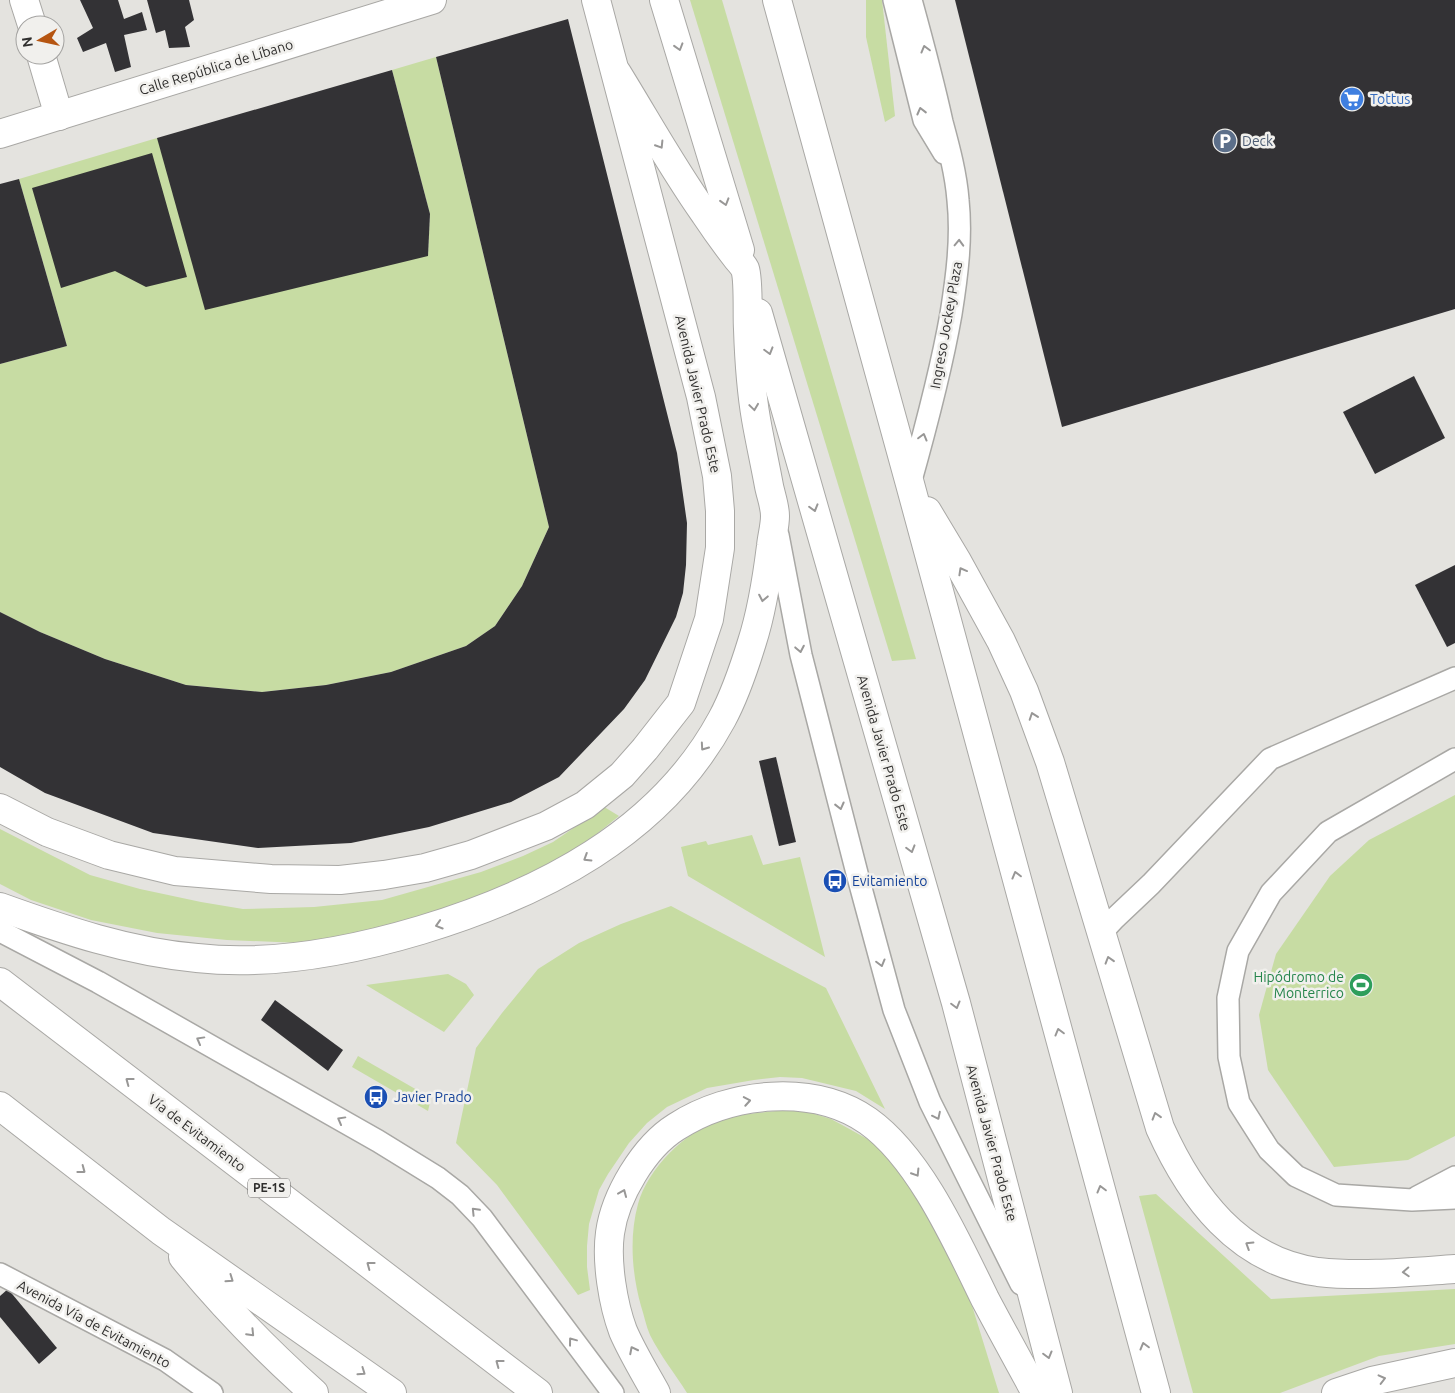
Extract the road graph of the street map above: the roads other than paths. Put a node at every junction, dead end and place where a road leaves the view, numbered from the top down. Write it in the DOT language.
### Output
graph roads {
  1 [pos="24,0"];
  2 [pos="432,0"];
  3 [pos="596,0"];
  4 [pos="664,0"];
  5 [pos="777,0"];
  6 [pos="894,0"];
  7 [pos="912,0"];
  8 [pos="29,15"];
  9 [pos="44,65"];
  10 [pos="617,73"];
  11 [pos="59,116"];
  12 [pos="0,134"];
  13 [pos="953,166"];
  14 [pos="746,271"];
  15 [pos="910,484"];
  16 [pos="775,515"];
  17 [pos="1455,678"];
  18 [pos="1455,759"];
  19 [pos="0,808"];
  20 [pos="0,907"];
  21 [pos="0,931"];
  22 [pos="1101,933"];
  23 [pos="0,982"];
  24 [pos="0,1106"];
  25 [pos="0,1125"];
  26 [pos="43,1141"];
  27 [pos="1455,1177"];
  28 [pos="1455,1198"];
  29 [pos="1412,1200"];
  30 [pos="161,1231"];
  31 [pos="1455,1269"];
  32 [pos="0,1274"];
  33 [pos="1037,1316"];
  34 [pos="1455,1363"];
  35 [pos="212,1393"];
  36 [pos="314,1393"];
  37 [pos="392,1393"];
  38 [pos="538,1393"];
  39 [pos="613,1393"];
  40 [pos="656,1393"];
  41 [pos="1036,1393"];
  42 [pos="1058,1393"];
  43 [pos="1156,1393"];
  44 [pos="1336,1393"];
  1 -- 8 [label="main road"];
  2 -- 11 [label="main road, Calle República de Líbano"];
  3 -- 10 [label="main road, Avenida Javier Prado Este"];
  4 -- 14 [label="main road, Avenida Javier Prado Este, one-way"];
  5 -- 15 [label="main road"];
  13 -- 6 [label="lane, one-way"];
  13 -- 7 [label="lane, Ingreso Jockey Plaza, one-way"];
  9 -- 11 [label="main road"];
  10 -- 14 [label="main road, one-way"];
  10 -- 19 [label="main road, Avenida Javier Prado Este"];
  11 -- 12 [label="main road, Calle República de Líbano"];
  15 -- 13 [label="lane, Ingreso Jockey Plaza, one-way"];
  14 -- 16 [label="main road, one-way"];
  14 -- 33 [label="main road, Avenida Javier Prado Este, one-way"];
  22 -- 15 [label="main road, one-way"];
  43 -- 15 [label="main road, one-way"];
  16 -- 20 [label="main road, one-way"];
  16 -- 33 [label="lane, one-way"];
  17 -- 22 [label="lane"];
  18 -- 29 [label="lane"];
  39 -- 21 [label="lane, one-way"];
  31 -- 22 [label="main road, one-way"];
  38 -- 23 [label="main road, Vía de Evitamiento / PE-1S, one-way"];
  24 -- 26 [label="main road"];
  25 -- 26 [label="lane"];
  26 -- 30 [label="main road, one-way"];
  27 -- 29 [label="lane"];
  28 -- 29 [label="lane"];
  30 -- 36 [label="main road, one-way"];
  30 -- 37 [label="main road, one-way"];
  32 -- 35 [label="lane, Avenida Vía de Evitamiento"];
  33 -- 42 [label="main road, Avenida Javier Prado Este, one-way"];
  44 -- 34 [label="main road, one-way"];
  40 -- 41 [label="main road, one-way"];
}
